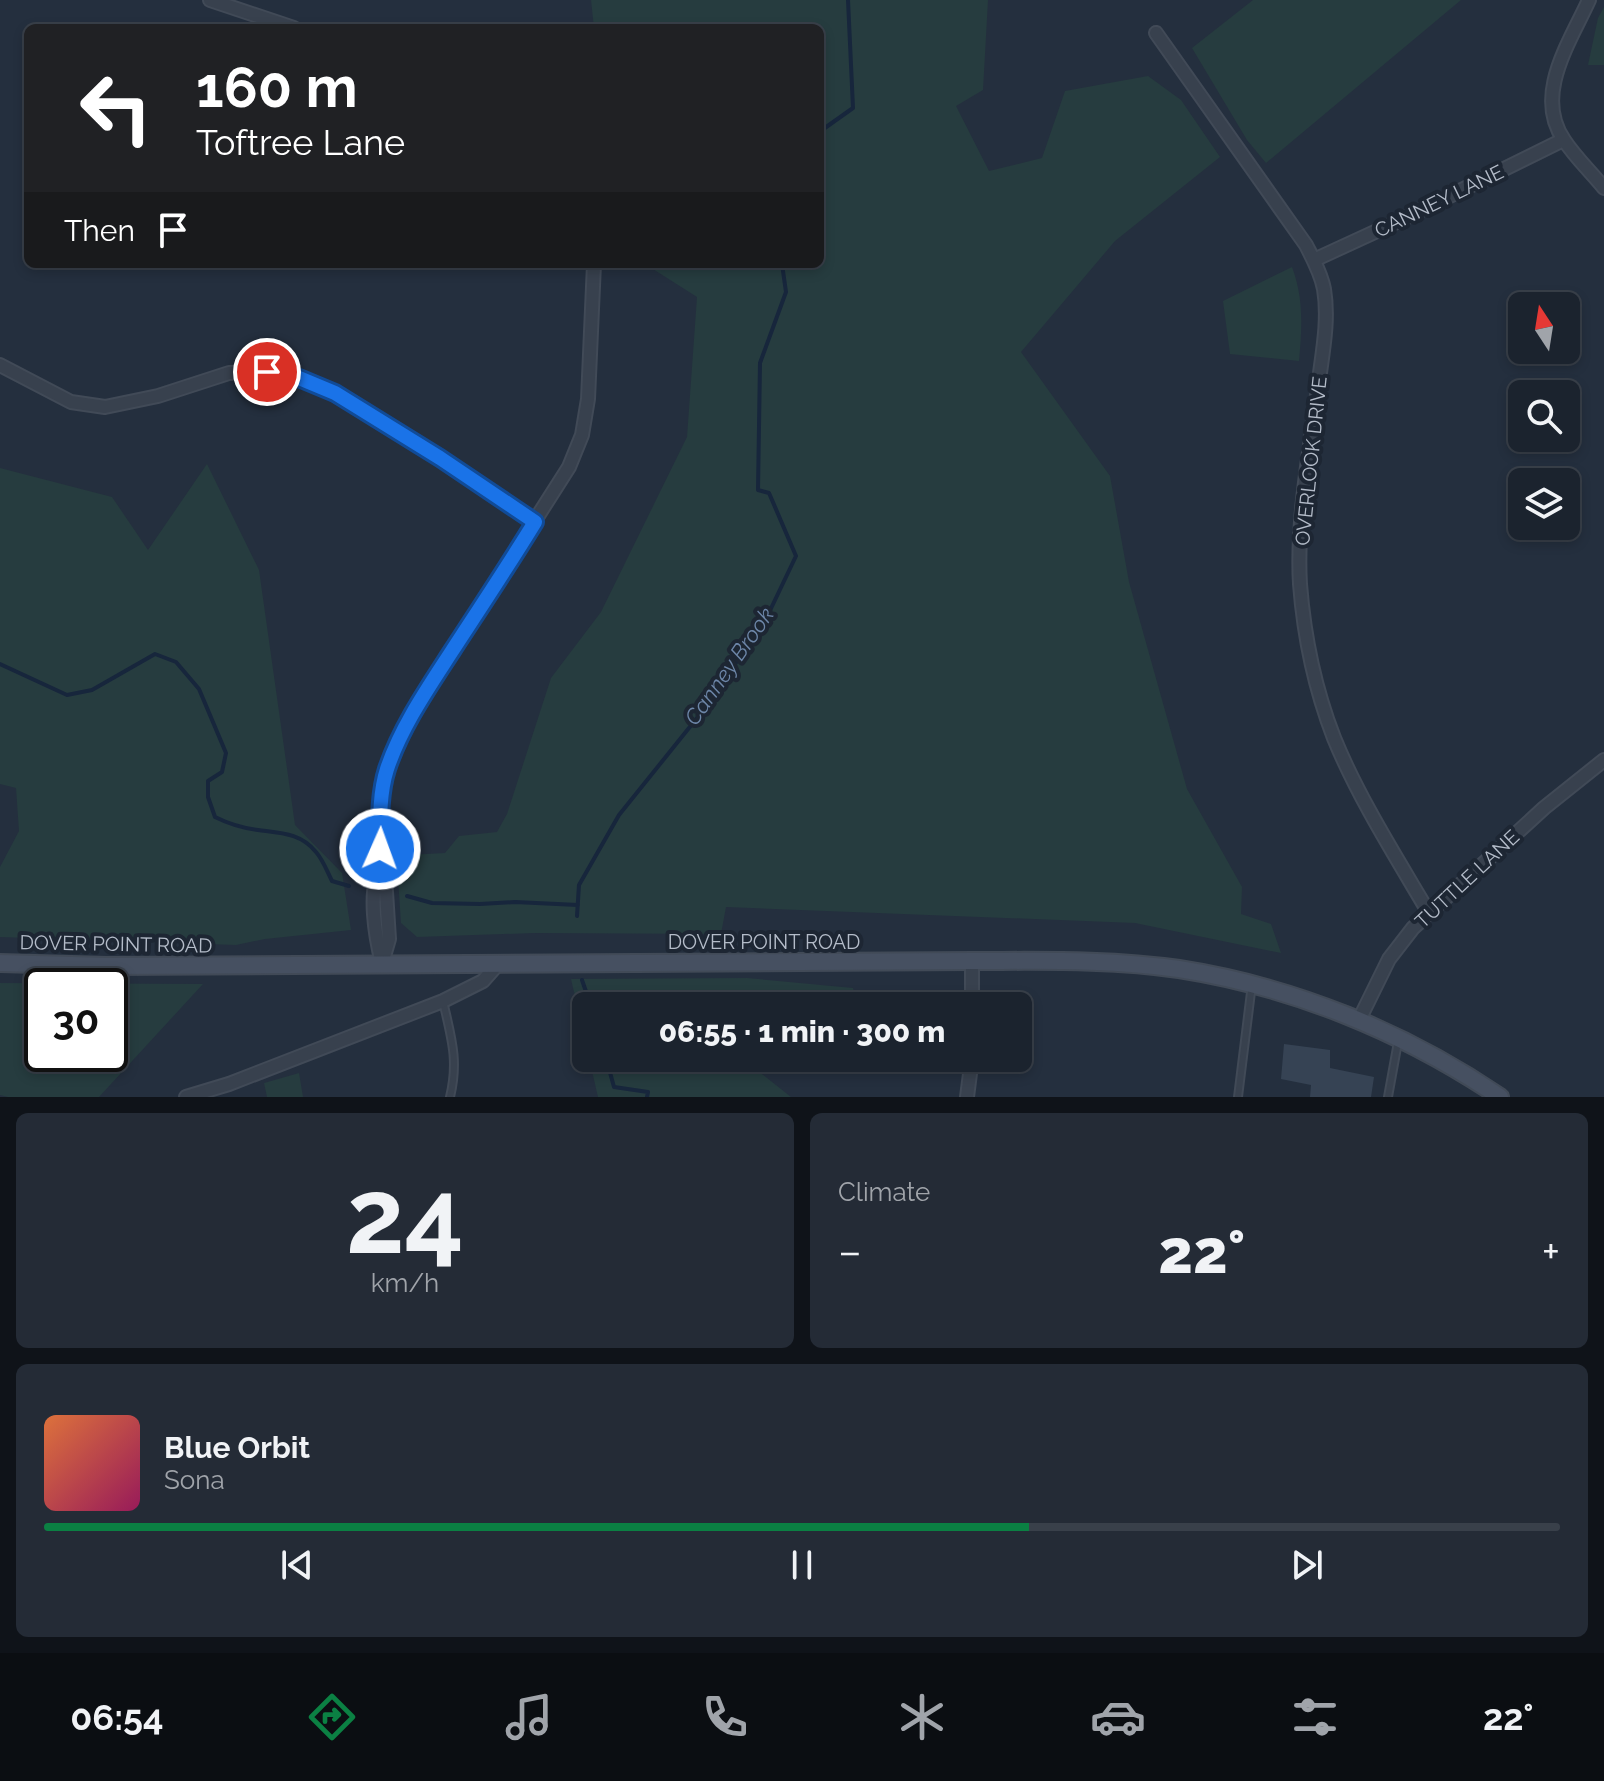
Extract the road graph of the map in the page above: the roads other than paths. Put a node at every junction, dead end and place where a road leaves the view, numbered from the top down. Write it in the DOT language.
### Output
graph roads {
  1 [pos="210,0"];
  2 [pos="1589,0"];
  3 [pos="282,24"];
  4 [pos="1156,33"];
  5 [pos="1563,140"];
  6 [pos="1604,188"];
  7 [pos="1314,260"];
  8 [pos="594,268"];
  9 [pos="0,365"];
  10 [pos="535,522"];
  11 [pos="1604,760"];
  12 [pos="1429,913"];
  13 [pos="972,961"];
  14 [pos="0,963"];
  15 [pos="382,963"];
  16 [pos="498,964"];
  17 [pos="1252,984"];
  18 [pos="972,992"];
  19 [pos="443,1001"];
  20 [pos="1359,1020"];
  21 [pos="1399,1037"];
  22 [pos="970,1072"];
  23 [pos="186,1097"];
  24 [pos="450,1097"];
  25 [pos="967,1097"];
  26 [pos="1238,1097"];
  27 [pos="1388,1097"];
  28 [pos="1500,1097"];
  1 -- 3 [label="street"];
  2 -- 5 [label="street"];
  4 -- 7 [label="street, OVERLOOK DRIVE"];
  5 -- 6 [label="street"];
  5 -- 7 [label="street, CANNEY LANE"];
  7 -- 12 [label="street, OVERLOOK DRIVE"];
  8 -- 10 [label="street"];
  9 -- 10 [label="street"];
  10 -- 15 [label="street"];
  11 -- 12 [label="street, TUTTLE LANE"];
  12 -- 20 [label="street, TUTTLE LANE"];
  13 -- 16 [label="main road, DOVER POINT ROAD"];
  13 -- 17 [label="main road, DOVER POINT ROAD"];
  13 -- 18 [label="street"];
  14 -- 15 [label="main road, DOVER POINT ROAD"];
  15 -- 16 [label="main road, DOVER POINT ROAD"];
  16 -- 19 [label="street"];
  17 -- 20 [label="main road, DOVER POINT ROAD"];
  17 -- 26 [label="lane"];
  19 -- 23 [label="street"];
  19 -- 24 [label="lane"];
  20 -- 21 [label="main road, DOVER POINT ROAD"];
  21 -- 27 [label="lane"];
  21 -- 28 [label="main road, DOVER POINT ROAD"];
  22 -- 25 [label="street"];
}
